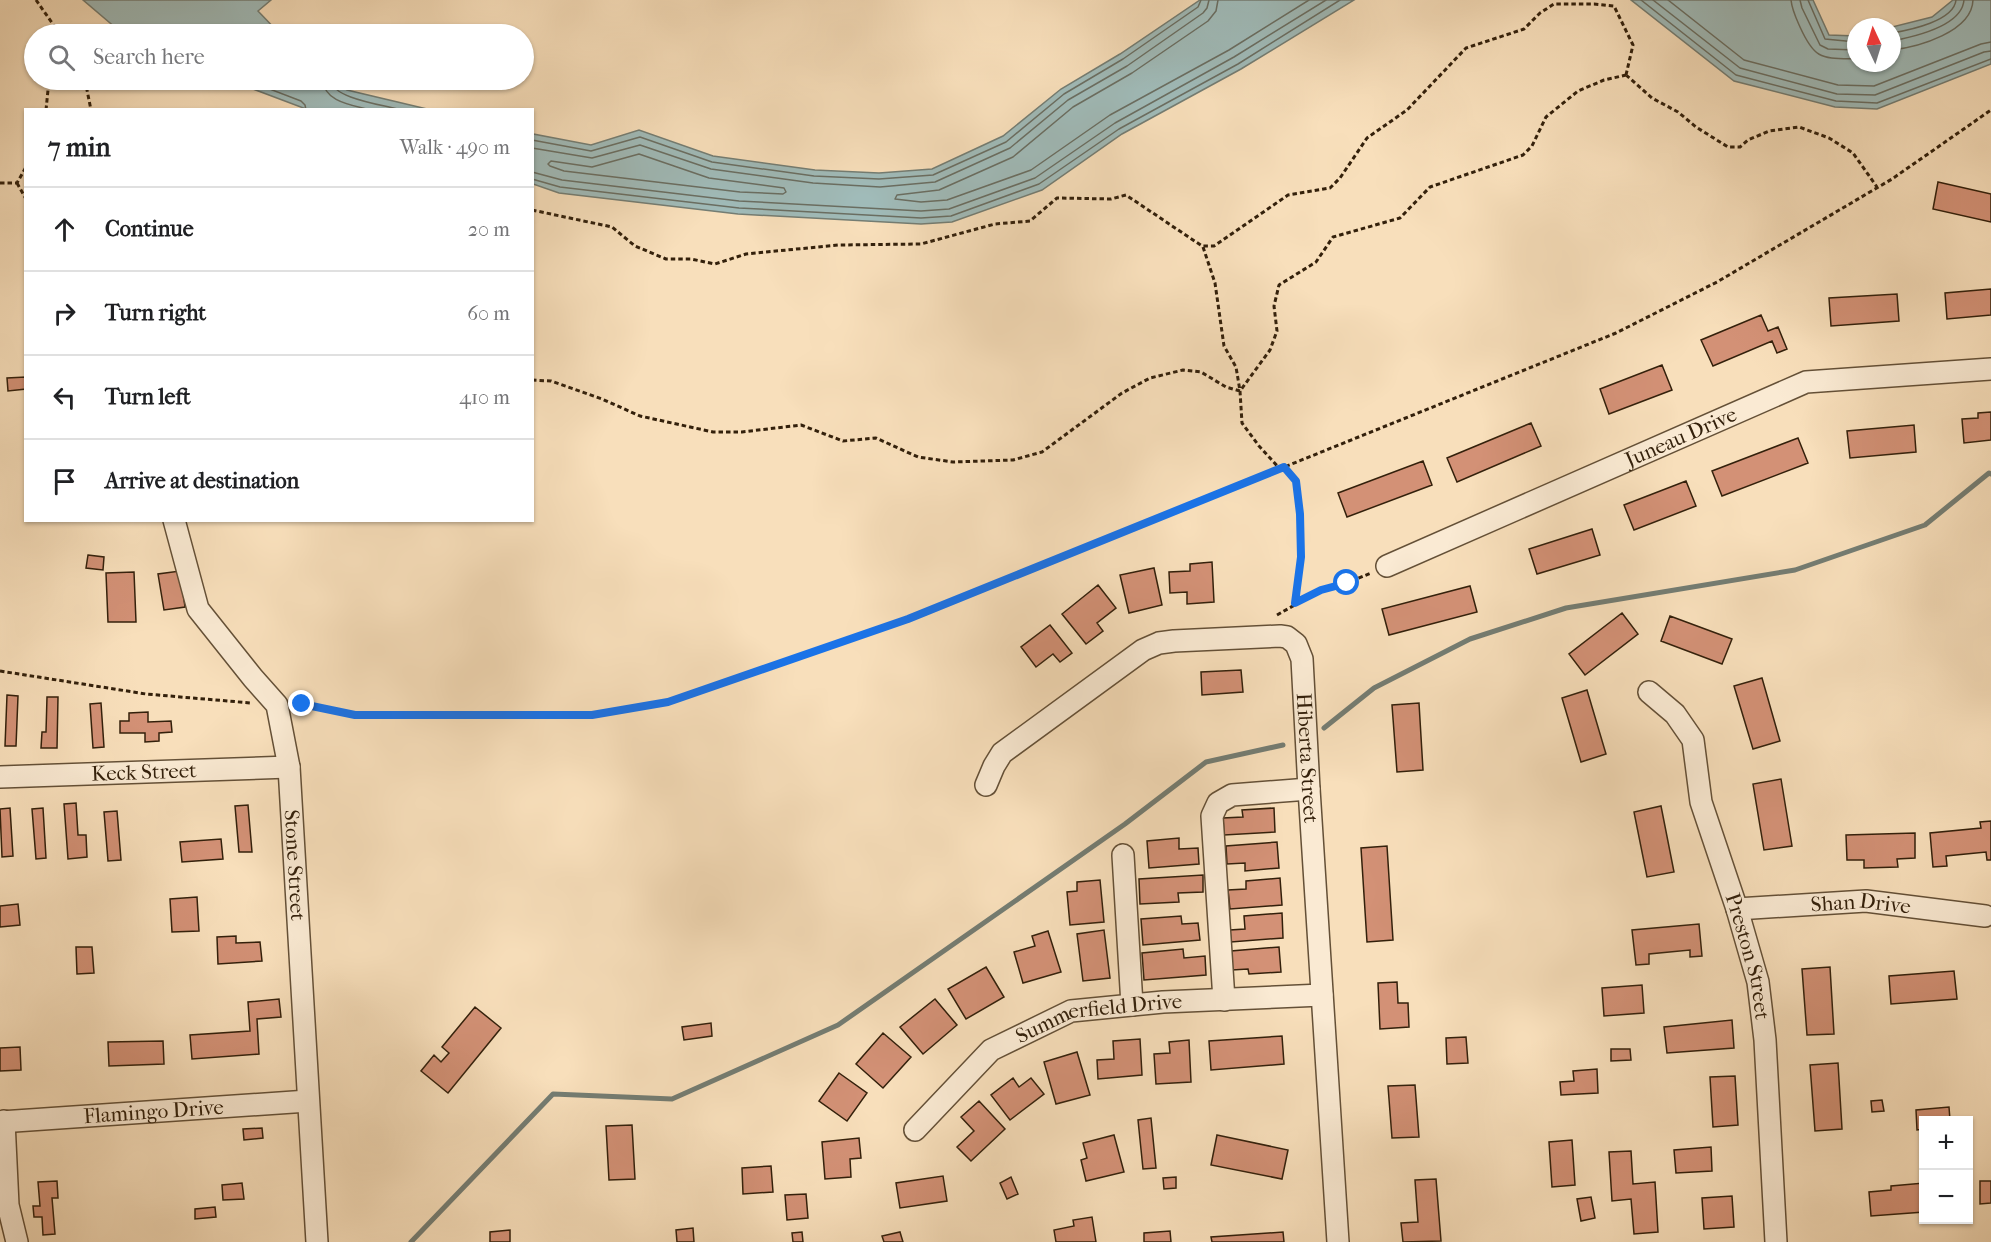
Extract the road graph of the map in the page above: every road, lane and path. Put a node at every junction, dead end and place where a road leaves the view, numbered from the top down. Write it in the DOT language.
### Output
graph roads {
  1 [pos="36,0"];
  2 [pos="1608,0"];
  3 [pos="1614,6"];
  4 [pos="53,24"];
  5 [pos="1626,75"];
  6 [pos="48,90"];
  7 [pos="87,90"];
  8 [pos="46,108"];
  9 [pos="91,108"];
  10 [pos="1991,110"];
  11 [pos="24,171"];
  12 [pos="0,183"];
  13 [pos="17,183"];
  14 [pos="1877,187"];
  15 [pos="24,195"];
  16 [pos="534,210"];
  17 [pos="1203,246"];
  18 [pos="1991,369"];
  19 [pos="534,380"];
  20 [pos="1240,391"];
  21 [pos="1284,467"];
  22 [pos="1280,469"];
  23 [pos="175,522"];
  24 [pos="1387,566"];
  25 [pos="1295,603"];
  26 [pos="1277,615"];
  27 [pos="0,671"];
  28 [pos="1649,692"];
  29 [pos="277,705"];
  30 [pos="289,767"];
  31 [pos="0,777"];
  32 [pos="986,785"];
  33 [pos="1308,789"];
  34 [pos="1123,855"];
  35 [pos="1737,909"];
  36 [pos="1985,916"];
  37 [pos="1322,995"];
  38 [pos="1224,1000"];
  39 [pos="1132,1005"];
  40 [pos="308,1101"];
  41 [pos="2,1121"];
  42 [pos="915,1130"];
  43 [pos="17,1242"];
  44 [pos="317,1242"];
  45 [pos="1338,1242"];
  46 [pos="1776,1242"];
  1 -- 4 [label="path"];
  2 -- 3 [label="path"];
  3 -- 5 [label="path"];
  3 -- 17 [label="path"];
  5 -- 14 [label="path"];
  5 -- 20 [label="path"];
  6 -- 8 [label="path"];
  7 -- 9 [label="path"];
  10 -- 14 [label="path"];
  11 -- 13 [label="path"];
  12 -- 13 [label="path"];
  13 -- 15 [label="path"];
  14 -- 21 [label="path"];
  16 -- 17 [label="path"];
  17 -- 20 [label="path"];
  18 -- 24 [label="street, Juneau Drive"];
  19 -- 20 [label="path"];
  20 -- 22 [label="path"];
  21 -- 22 [label="path"];
  21 -- 25 [label="path"];
  22 -- 29 [label="path"];
  23 -- 29 [label="street, Stone Street"];
  24 -- 25 [label="path"];
  25 -- 26 [label="path"];
  27 -- 29 [label="path"];
  28 -- 35 [label="street, Preston Street"];
  29 -- 30 [label="street, Stone Street"];
  30 -- 31 [label="street, Keck Street"];
  30 -- 40 [label="street, Stone Street"];
  32 -- 33 [label="street, Hiberta Street"];
  33 -- 37 [label="street, Hiberta Street"];
  33 -- 38 [label="street"];
  34 -- 39 [label="street"];
  35 -- 36 [label="street, Shan Drive"];
  35 -- 46 [label="street, Preston Street"];
  37 -- 38 [label="street, Summerfield Drive"];
  37 -- 45 [label="street, Hiberta Street"];
  38 -- 39 [label="street, Summerfield Drive"];
  39 -- 42 [label="street, Summerfield Drive"];
  40 -- 41 [label="street, Flamingo Drive"];
  40 -- 44 [label="street, Stone Street"];
  41 -- 43 [label="street"];
}
